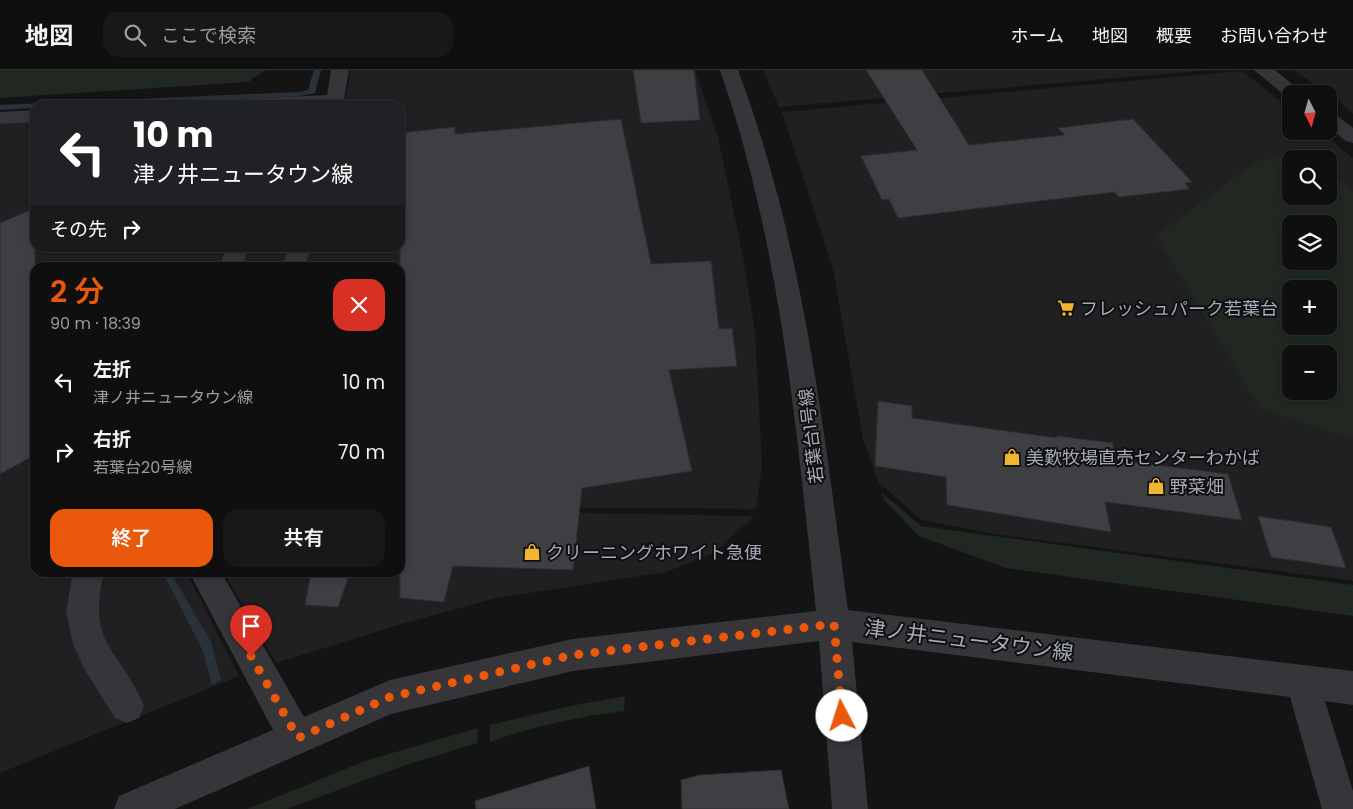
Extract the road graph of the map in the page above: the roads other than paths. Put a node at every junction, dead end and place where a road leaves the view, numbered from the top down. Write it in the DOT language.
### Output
graph roads {
  1 [pos="340,70"];
  2 [pos="730,70"];
  3 [pos="1263,70"];
  4 [pos="1283,85"];
  5 [pos="334,100"];
  6 [pos="30,116"];
  7 [pos="0,118"];
  8 [pos="1338,126"];
  9 [pos="1353,137"];
  10 [pos="87,577"];
  11 [pos="207,577"];
  12 [pos="834,624"];
  13 [pos="1302,680"];
  14 [pos="1353,688"];
  15 [pos="127,706"];
  16 [pos="298,738"];
  17 [pos="132,809"];
  18 [pos="850,809"];
  19 [pos="1340,809"];
  1 -- 5 [label="street"];
  2 -- 12 [label="street, 若葉台1号線"];
  3 -- 4 [label="street"];
  6 -- 7 [label="street"];
  8 -- 9 [label="street"];
  10 -- 15 [label="street"];
  11 -- 16 [label="street"];
  12 -- 13 [label="street, 津ノ井ニュータウン線"];
  12 -- 16 [label="street, 津ノ井ニュータウン線"];
  12 -- 18 [label="street, 若葉台1号線"];
  13 -- 14 [label="street, 津ノ井ニュータウン線"];
  13 -- 19 [label="street"];
  16 -- 17 [label="street, 津ノ井ニュータウン線"];
}
